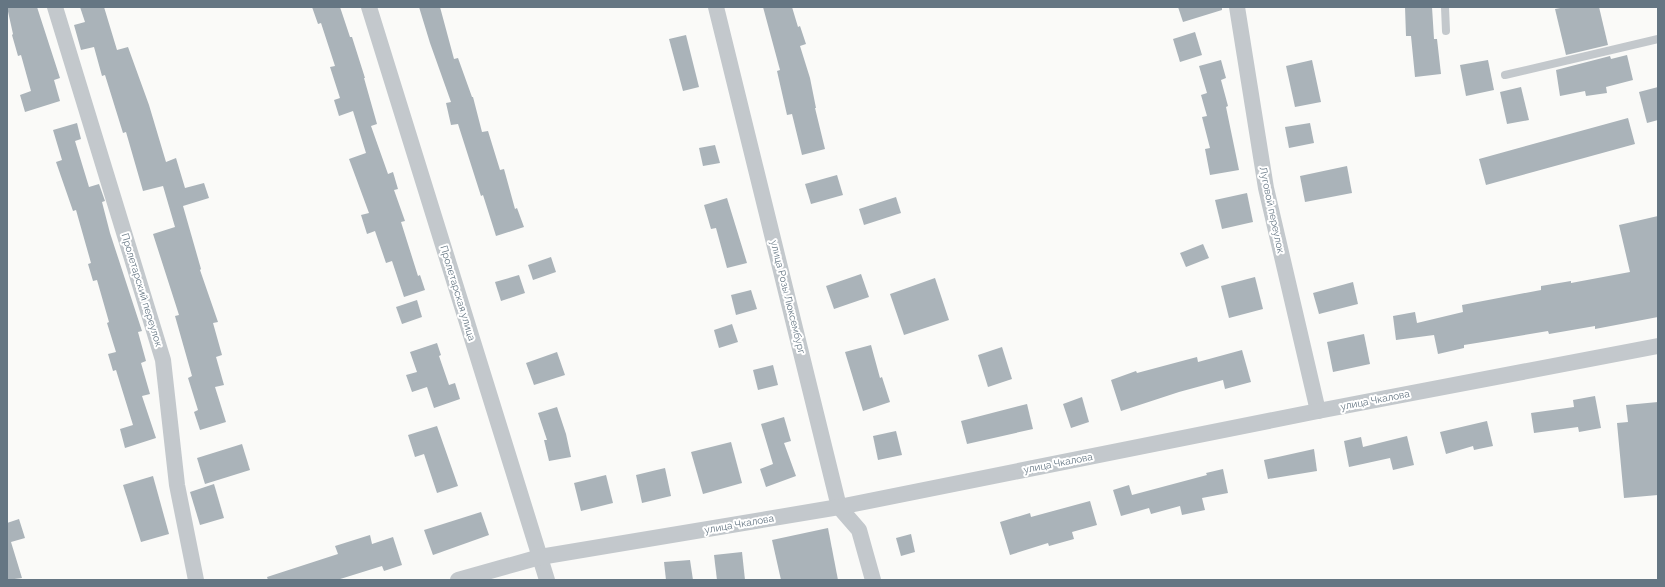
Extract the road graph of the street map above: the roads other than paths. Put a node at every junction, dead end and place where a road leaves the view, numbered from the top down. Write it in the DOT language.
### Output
graph roads {
  1 [pos="55,7"];
  2 [pos="370,7"];
  3 [pos="716,7"];
  4 [pos="1237,7"];
  5 [pos="1445,7"];
  6 [pos="1446,31"];
  7 [pos="1658,39"];
  8 [pos="1505,75"];
  9 [pos="1658,346"];
  10 [pos="1318,411"];
  11 [pos="840,507"];
  12 [pos="540,557"];
  13 [pos="196,580"];
  14 [pos="458,580"];
  15 [pos="547,580"];
  16 [pos="872,580"];
  1 -- 13 [label="street, Пролетарский переулок"];
  2 -- 12 [label="street, Пролетарская улица"];
  3 -- 11 [label="street, улица Розы Люксембург"];
  4 -- 10 [label="street, Луговой переулок"];
  5 -- 6 [label="lane"];
  7 -- 8 [label="lane"];
  9 -- 10 [label="street, улица Чкалова"];
  10 -- 11 [label="street, улица Чкалова"];
  11 -- 12 [label="street, улица Чкалова"];
  11 -- 16 [label="street, улица Розы Люксембург"];
  12 -- 14 [label="street, улица Чкалова"];
  12 -- 15 [label="street, Пролетарская улица"];
}
